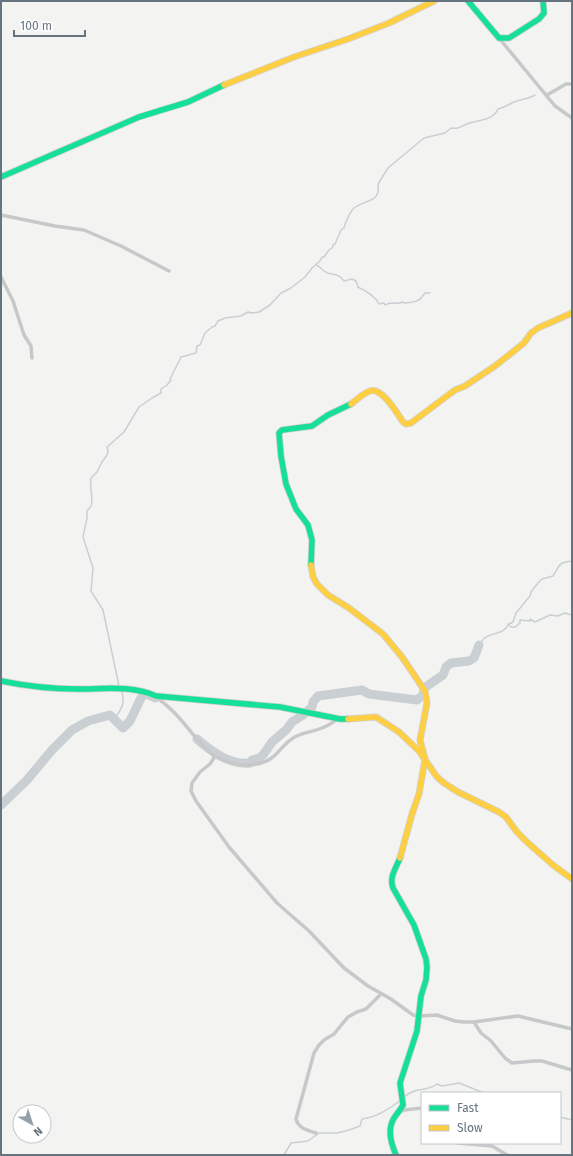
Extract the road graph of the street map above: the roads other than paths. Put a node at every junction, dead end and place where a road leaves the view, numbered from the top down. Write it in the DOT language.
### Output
graph roads {
  1 [pos="434,1"];
  2 [pos="468,1"];
  3 [pos="543,1"];
  4 [pos="499,38"];
  5 [pos="572,84"];
  6 [pos="547,95"];
  7 [pos="572,118"];
  8 [pos="1,177"];
  9 [pos="1,215"];
  10 [pos="169,271"];
  11 [pos="1,278"];
  12 [pos="572,313"];
  13 [pos="32,358"];
  14 [pos="1,681"];
  15 [pos="156,696"];
  16 [pos="340,719"];
  17 [pos="213,755"];
  18 [pos="425,759"];
  19 [pos="572,879"];
  20 [pos="381,994"];
  21 [pos="419,1016"];
  22 [pos="474,1022"];
  23 [pos="572,1029"];
  24 [pos="572,1070"];
  25 [pos="421,1108"];
  26 [pos="397,1113"];
  27 [pos="316,1133"];
  28 [pos="469,1144"];
  29 [pos="396,1155"];
  30 [pos="507,1155"];
  1 -- 8 [label="street"];
  2 -- 4 [label="street"];
  3 -- 4 [label="street"];
  4 -- 6 [label="street"];
  5 -- 6 [label="street"];
  6 -- 7 [label="street"];
  9 -- 10 [label="street"];
  11 -- 13 [label="street"];
  12 -- 18 [label="street"];
  14 -- 15 [label="street"];
  15 -- 16 [label="street"];
  15 -- 17 [label="street"];
  16 -- 17 [label="street"];
  16 -- 18 [label="street"];
  17 -- 20 [label="street"];
  18 -- 19 [label="street"];
  18 -- 21 [label="street"];
  20 -- 21 [label="street"];
  20 -- 27 [label="street"];
  21 -- 22 [label="street"];
  21 -- 26 [label="street"];
  22 -- 23 [label="street"];
  22 -- 24 [label="street"];
  25 -- 26 [label="street"];
  26 -- 29 [label="street"];
  28 -- 30 [label="street"];
}
